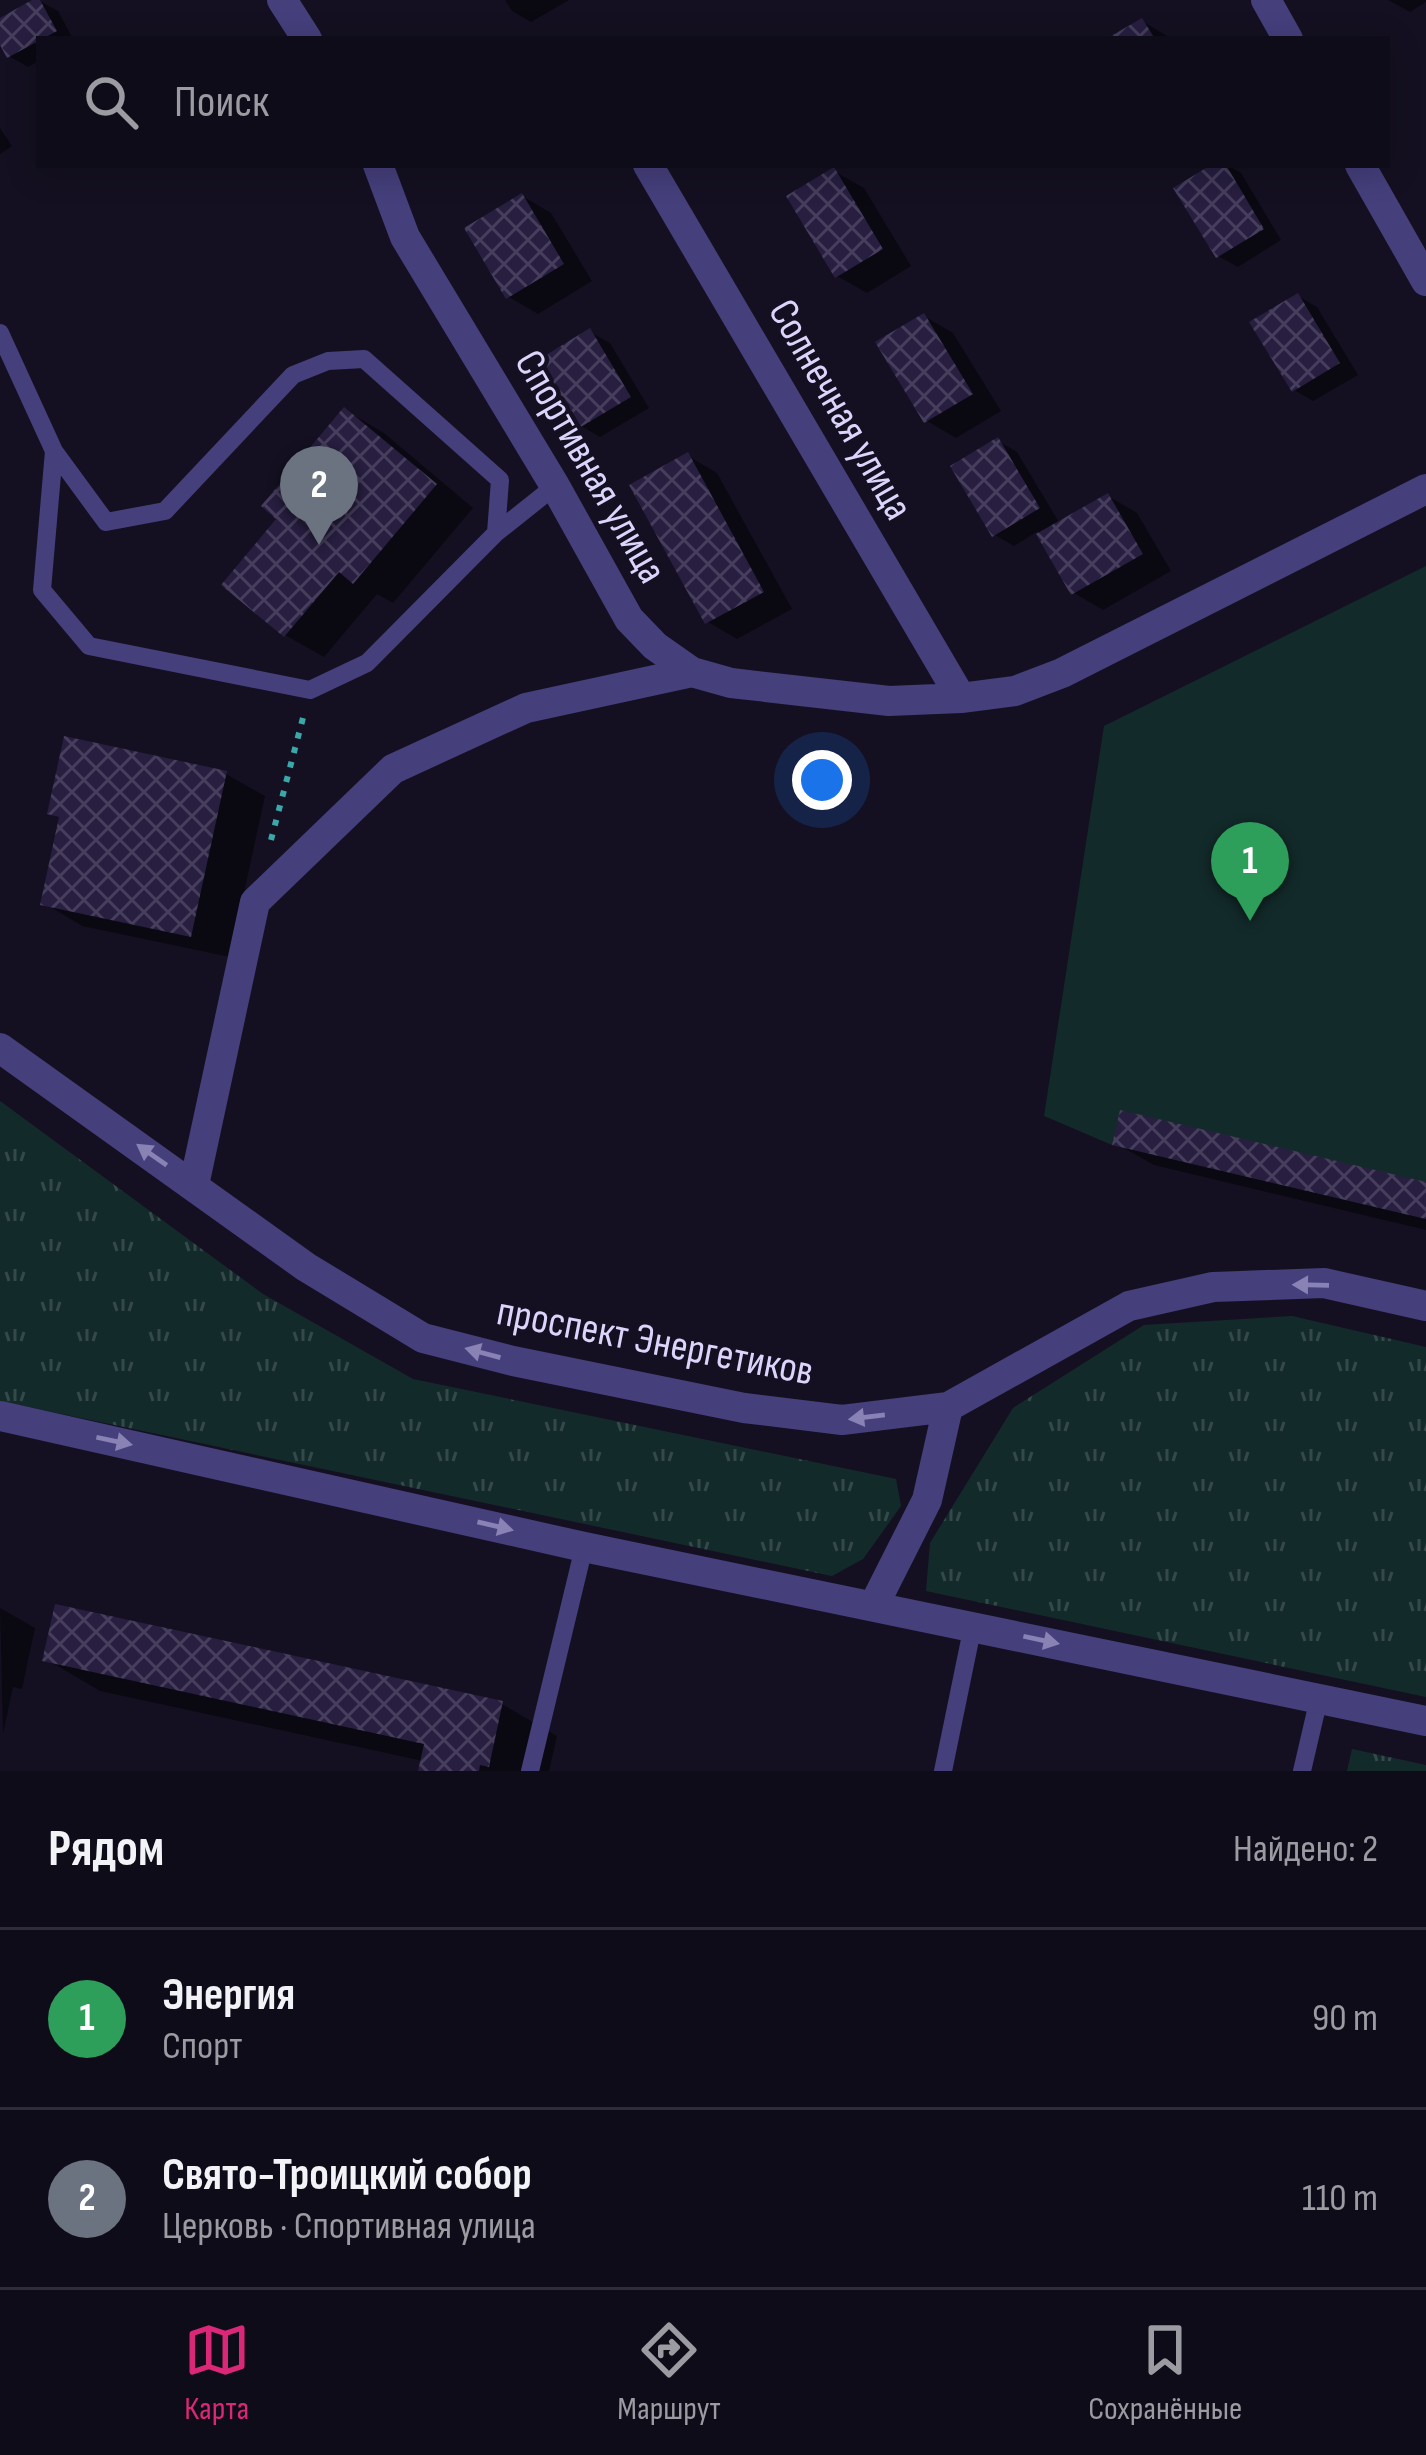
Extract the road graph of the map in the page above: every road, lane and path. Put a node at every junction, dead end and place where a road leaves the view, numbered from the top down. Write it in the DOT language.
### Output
graph roads {
  1 [pos="282,0"];
  2 [pos="1266,0"];
  3 [pos="305,36"];
  4 [pos="1286,36"];
  5 [pos="379,168"];
  6 [pos="649,168"];
  7 [pos="1362,168"];
  8 [pos="1426,281"];
  9 [pos="0,333"];
  10 [pos="53,451"];
  11 [pos="555,486"];
  12 [pos="1426,489"];
  13 [pos="496,533"];
  14 [pos="692,672"];
  15 [pos="310,690"];
  16 [pos="961,698"];
  17 [pos="254,902"];
  18 [pos="0,1048"];
  19 [pos="194,1185"];
  20 [pos="1426,1306"];
  21 [pos="948,1407"];
  22 [pos="0,1416"];
  23 [pos="584,1547"];
  24 [pos="874,1605"];
  25 [pos="973,1625"];
  26 [pos="1319,1698"];
  27 [pos="1426,1721"];
  28 [pos="530,1771"];
  29 [pos="943,1771"];
  30 [pos="1302,1771"];
  1 -- 3 [label="street"];
  2 -- 4 [label="street"];
  5 -- 11 [label="street, Спортивная улица"];
  6 -- 16 [label="street, Солнечная улица"];
  7 -- 8 [label="street"];
  9 -- 10 [label="lane"];
  10 -- 13 [label="lane"];
  10 -- 15 [label="lane"];
  11 -- 13 [label="lane"];
  11 -- 14 [label="street, Спортивная улица"];
  12 -- 16 [label="street, Спортивная улица"];
  13 -- 15 [label="lane"];
  14 -- 16 [label="street, Спортивная улица"];
  14 -- 17 [label="street"];
  15 -- 17 [label="path"];
  17 -- 19 [label="street"];
  19 -- 18 [label="street, проспект Энергетиков, one-way"];
  21 -- 19 [label="street, проспект Энергетиков, one-way"];
  20 -- 21 [label="street, проспект Энергетиков, one-way"];
  21 -- 24 [label="street"];
  22 -- 23 [label="street, one-way"];
  23 -- 24 [label="street"];
  23 -- 28 [label="lane"];
  24 -- 25 [label="street"];
  25 -- 26 [label="street, one-way"];
  25 -- 29 [label="lane"];
  26 -- 27 [label="street"];
  26 -- 30 [label="lane"];
}
